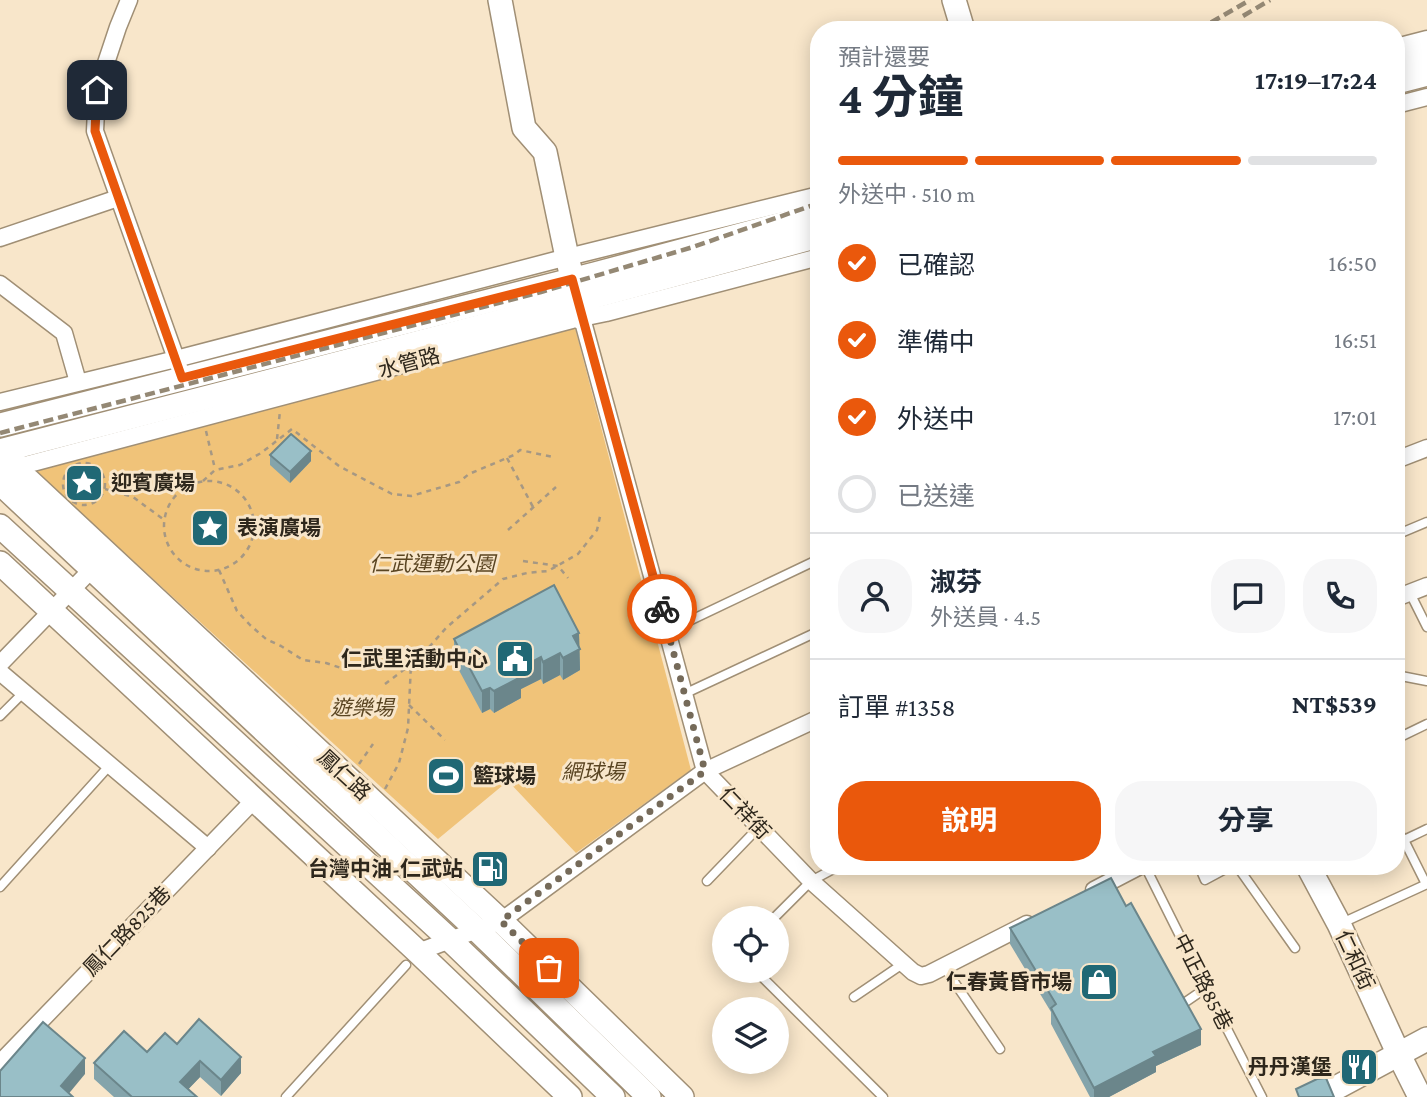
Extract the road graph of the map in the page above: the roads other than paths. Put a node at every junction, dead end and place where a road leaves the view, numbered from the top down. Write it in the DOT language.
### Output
graph roads {
  1 [pos="129,0"];
  2 [pos="500,0"];
  3 [pos="954,0"];
  4 [pos="960,21"];
  5 [pos="1427,38"];
  6 [pos="1405,44"];
  7 [pos="1427,56"];
  8 [pos="1405,62"];
  9 [pos="1427,74"];
  10 [pos="1405,80"];
  11 [pos="1427,97"];
  12 [pos="1405,103"];
  13 [pos="118,198"];
  14 [pos="810,198"];
  15 [pos="810,217"];
  16 [pos="810,238"];
  17 [pos="0,239"];
  18 [pos="810,258"];
  19 [pos="0,284"];
  20 [pos="575,289"];
  21 [pos="179,369"];
  22 [pos="78,382"];
  23 [pos="0,402"];
  24 [pos="190,403"];
  25 [pos="0,425"];
  26 [pos="1427,448"];
  27 [pos="0,455"];
  28 [pos="1405,457"];
  29 [pos="0,483"];
  30 [pos="1427,522"];
  31 [pos="0,526"];
  32 [pos="1405,531"];
  33 [pos="0,563"];
  34 [pos="810,563"];
  35 [pos="92,569"];
  36 [pos="1427,586"];
  37 [pos="71,591"];
  38 [pos="1405,595"];
  39 [pos="1405,599"];
  40 [pos="52,611"];
  41 [pos="1427,627"];
  42 [pos="668,631"];
  43 [pos="810,635"];
  44 [pos="0,664"];
  45 [pos="0,672"];
  46 [pos="1405,677"];
  47 [pos="1427,681"];
  48 [pos="24,692"];
  49 [pos="684,694"];
  50 [pos="0,716"];
  51 [pos="810,722"];
  52 [pos="1427,724"];
  53 [pos="1405,734"];
  54 [pos="110,765"];
  55 [pos="705,771"];
  56 [pos="254,800"];
  57 [pos="759,827"];
  58 [pos="1427,829"];
  59 [pos="1405,836"];
  60 [pos="1405,847"];
  61 [pos="208,848"];
  62 [pos="822,875"];
  63 [pos="1124,875"];
  64 [pos="1148,875"];
  65 [pos="1243,875"];
  66 [pos="1320,875"];
  67 [pos="707,881"];
  68 [pos="811,881"];
  69 [pos="1427,884"];
  70 [pos="0,887"];
  71 [pos="1079,897"];
  72 [pos="786,906"];
  73 [pos="1043,916"];
  74 [pos="501,921"];
  75 [pos="1339,924"];
  76 [pos="476,929"];
  77 [pos="449,939"];
  78 [pos="1296,948"];
  79 [pos="412,958"];
  80 [pos="904,963"];
  81 [pos="944,967"];
  82 [pos="768,983"];
  83 [pos="1206,988"];
  84 [pos="854,997"];
  85 [pos="1187,1001"];
  86 [pos="1427,1040"];
  87 [pos="1000,1049"];
  88 [pos="1399,1055"];
  89 [pos="0,1063"];
  90 [pos="286,1097"];
  91 [pos="570,1097"];
  92 [pos="613,1097"];
  93 [pos="649,1097"];
  94 [pos="682,1097"];
  95 [pos="883,1097"];
  96 [pos="1262,1097"];
  97 [pos="1319,1097"];
  98 [pos="1420,1097"];
  1 -- 13 [label="street"];
  2 -- 20 [label="main road"];
  3 -- 4 [label="main road"];
  5 -- 6 [label="street"];
  7 -- 8 [label="main road"];
  9 -- 10 [label="main road"];
  11 -- 12 [label="street"];
  13 -- 17 [label="street"];
  13 -- 21 [label="street"];
  14 -- 20 [label="street, 水管路"];
  15 -- 20 [label="main road, 水管路"];
  16 -- 20 [label="main road, 水管路"];
  18 -- 20 [label="street, 水管路"];
  19 -- 22 [label="street"];
  20 -- 21 [label="main road, 水管路"];
  20 -- 24 [label="main road, 水管路"];
  20 -- 27 [label="street, 水管路"];
  20 -- 42 [label="street, 仁祥街"];
  21 -- 22 [label="street, 水管路"];
  21 -- 24 [label="street"];
  21 -- 25 [label="main road, 水管路"];
  22 -- 23 [label="street, 水管路"];
  24 -- 27 [label="main road, 水管路"];
  26 -- 28 [label="street"];
  27 -- 74 [label="main road, 鳳仁路"];
  29 -- 35 [label="main road, 鳳仁路"];
  30 -- 32 [label="lane"];
  31 -- 37 [label="main road"];
  33 -- 40 [label="main road"];
  34 -- 42 [label="lane"];
  35 -- 37 [label="street"];
  35 -- 76 [label="main road, 鳳仁路"];
  36 -- 38 [label="street"];
  37 -- 40 [label="street"];
  37 -- 77 [label="main road"];
  39 -- 41 [label="lane"];
  40 -- 44 [label="street"];
  40 -- 56 [label="main road"];
  42 -- 49 [label="street, 仁祥街"];
  43 -- 49 [label="lane"];
  45 -- 48 [label="street"];
  46 -- 47 [label="lane"];
  48 -- 50 [label="lane"];
  48 -- 54 [label="street"];
  49 -- 55 [label="street, 仁祥街"];
  51 -- 55 [label="street"];
  52 -- 53 [label="lane"];
  54 -- 61 [label="street"];
  54 -- 70 [label="lane"];
  55 -- 57 [label="street, 仁祥街"];
  55 -- 74 [label="street"];
  56 -- 61 [label="street, 鳳仁路825巷"];
  56 -- 79 [label="main road"];
  57 -- 67 [label="lane"];
  57 -- 68 [label="street, 仁祥街"];
  58 -- 59 [label="lane"];
  60 -- 69 [label="lane"];
  61 -- 89 [label="street, 鳳仁路825巷"];
  62 -- 68 [label="lane"];
  63 -- 71 [label="street"];
  64 -- 83 [label="lane, 中正路85巷"];
  65 -- 78 [label="lane"];
  66 -- 75 [label="main road, 仁和街"];
  68 -- 72 [label="lane"];
  68 -- 80 [label="street, 仁祥街"];
  69 -- 75 [label="lane"];
  73 -- 81 [label="street, 仁祥街"];
  74 -- 76 [label="street"];
  74 -- 94 [label="main road, 鳳仁路"];
  75 -- 88 [label="main road, 仁和街"];
  76 -- 77 [label="street"];
  76 -- 93 [label="main road, 鳳仁路"];
  77 -- 79 [label="street"];
  77 -- 92 [label="main road"];
  79 -- 90 [label="lane"];
  79 -- 91 [label="main road"];
  80 -- 81 [label="street, 仁祥街"];
  80 -- 84 [label="lane"];
  81 -- 87 [label="lane"];
  82 -- 95 [label="lane"];
  83 -- 85 [label="lane"];
  83 -- 96 [label="lane, 中正路85巷"];
  86 -- 88 [label="main road"];
  88 -- 97 [label="main road"];
  88 -- 98 [label="main road, 仁和街"];
}
